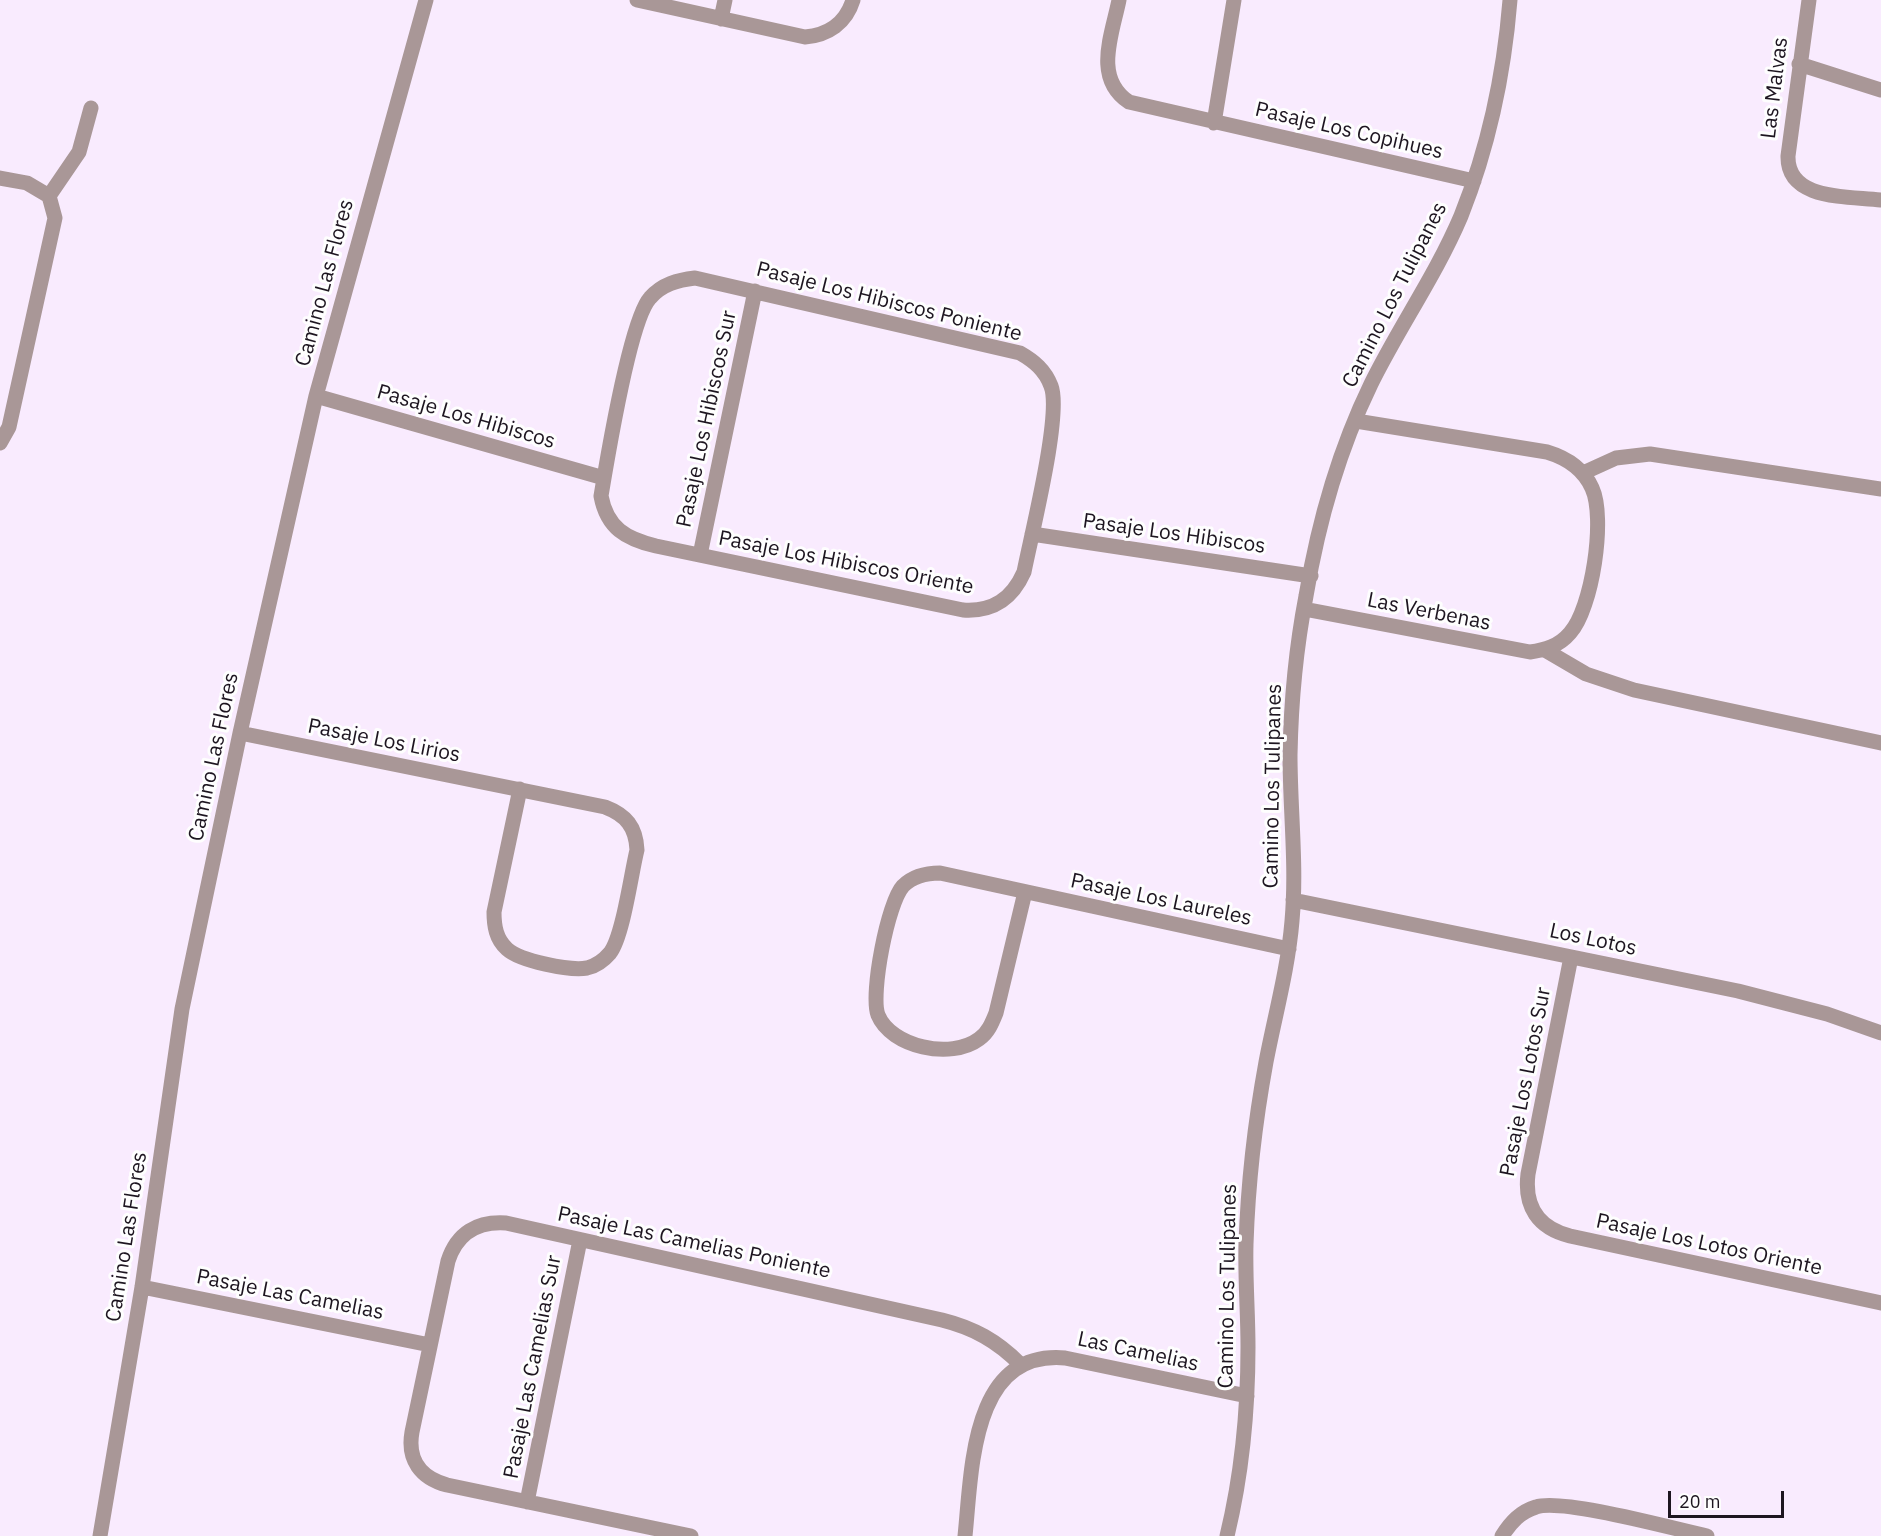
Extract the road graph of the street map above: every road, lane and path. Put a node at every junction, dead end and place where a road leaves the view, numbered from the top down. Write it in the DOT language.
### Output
graph roads {
  1 [pos="426,0"];
  2 [pos="637,0"];
  3 [pos="725,0"];
  4 [pos="853,0"];
  5 [pos="1119,0"];
  6 [pos="1234,0"];
  7 [pos="1510,0"];
  8 [pos="1809,0"];
  9 [pos="721,19"];
  10 [pos="1799,64"];
  11 [pos="1881,90"];
  12 [pos="91,108"];
  13 [pos="1214,123"];
  14 [pos="0,178"];
  15 [pos="1474,181"];
  16 [pos="49,196"];
  17 [pos="1881,200"];
  18 [pos="755,291"];
  19 [pos="316,396"];
  20 [pos="1356,421"];
  21 [pos="0,443"];
  22 [pos="1584,473"];
  23 [pos="604,478"];
  24 [pos="1881,489"];
  25 [pos="1032,534"];
  26 [pos="700,555"];
  27 [pos="1311,576"];
  28 [pos="1304,609"];
  29 [pos="1545,650"];
  30 [pos="240,733"];
  31 [pos="1881,743"];
  32 [pos="520,789"];
  33 [pos="1025,892"];
  34 [pos="1293,900"];
  35 [pos="1289,949"];
  36 [pos="1571,957"];
  37 [pos="1881,1033"];
  38 [pos="1534,1215"];
  39 [pos="580,1240"];
  40 [pos="142,1287"];
  41 [pos="1881,1303"];
  42 [pos="430,1345"];
  43 [pos="1020,1364"];
  44 [pos="1247,1396"];
  45 [pos="527,1502"];
  46 [pos="100,1536"];
  47 [pos="691,1536"];
  48 [pos="965,1536"];
  49 [pos="1227,1536"];
  50 [pos="1502,1536"];
  51 [pos="1707,1536"];
  1 -- 19 [label="street, Camino Las Flores"];
  2 -- 9 [label="street"];
  3 -- 9 [label="street"];
  4 -- 9 [label="street"];
  5 -- 13 [label="street, Pasaje Los Copihues"];
  6 -- 13 [label="street"];
  7 -- 15 [label="street, Camino Los Tulipanes"];
  8 -- 10 [label="street, Las Malvas"];
  10 -- 11 [label="street"];
  10 -- 17 [label="street, Las Malvas"];
  12 -- 16 [label="street"];
  13 -- 15 [label="street, Pasaje Los Copihues"];
  14 -- 16 [label="street"];
  15 -- 20 [label="street, Camino Los Tulipanes"];
  16 -- 21 [label="street"];
  18 -- 23 [label="street, Pasaje Los Hibiscos Poniente"];
  18 -- 25 [label="street, Pasaje Los Hibiscos Poniente"];
  18 -- 26 [label="street, Pasaje Los Hibiscos Sur"];
  19 -- 23 [label="street, Pasaje Los Hibiscos"];
  19 -- 30 [label="street, Camino Las Flores"];
  20 -- 22 [label="street"];
  20 -- 27 [label="street, Camino Los Tulipanes"];
  22 -- 24 [label="street"];
  22 -- 29 [label="street"];
  23 -- 26 [label="street, Pasaje Los Hibiscos Oriente"];
  25 -- 26 [label="street, Pasaje Los Hibiscos Oriente"];
  25 -- 27 [label="street, Pasaje Los Hibiscos"];
  27 -- 28 [label="street, Camino Los Tulipanes"];
  28 -- 29 [label="street, Las Verbenas"];
  28 -- 34 [label="street, Camino Los Tulipanes"];
  29 -- 31 [label="street"];
  30 -- 32 [label="street, Pasaje Los Lirios"];
  30 -- 40 [label="street, Camino Las Flores"];
  32 -- 32 [label="street, Pasaje Los Lirios"];
  33 -- 33 [label="street, Pasaje Los Laureles"];
  33 -- 35 [label="street, Pasaje Los Laureles"];
  34 -- 35 [label="street, Camino Los Tulipanes"];
  34 -- 36 [label="street, Los Lotos"];
  35 -- 44 [label="street, Camino Los Tulipanes"];
  36 -- 37 [label="street, Los Lotos"];
  36 -- 38 [label="street, Pasaje Los Lotos Sur"];
  38 -- 41 [label="street, Pasaje Los Lotos Oriente"];
  39 -- 42 [label="street, Pasaje Las Camelias Poniente"];
  39 -- 43 [label="street, Pasaje Las Camelias Poniente"];
  39 -- 45 [label="street, Pasaje Las Camelias Sur"];
  40 -- 42 [label="street, Pasaje Las Camelias"];
  40 -- 46 [label="street, Camino Las Flores"];
  42 -- 45 [label="street, Pasaje Las Camelias Poniente"];
  43 -- 44 [label="street, Las Camelias"];
  43 -- 48 [label="street"];
  44 -- 49 [label="street, Camino Los Tulipanes"];
  45 -- 47 [label="street, Pasaje Las Camelias Poniente"];
  50 -- 51 [label="street"];
}
